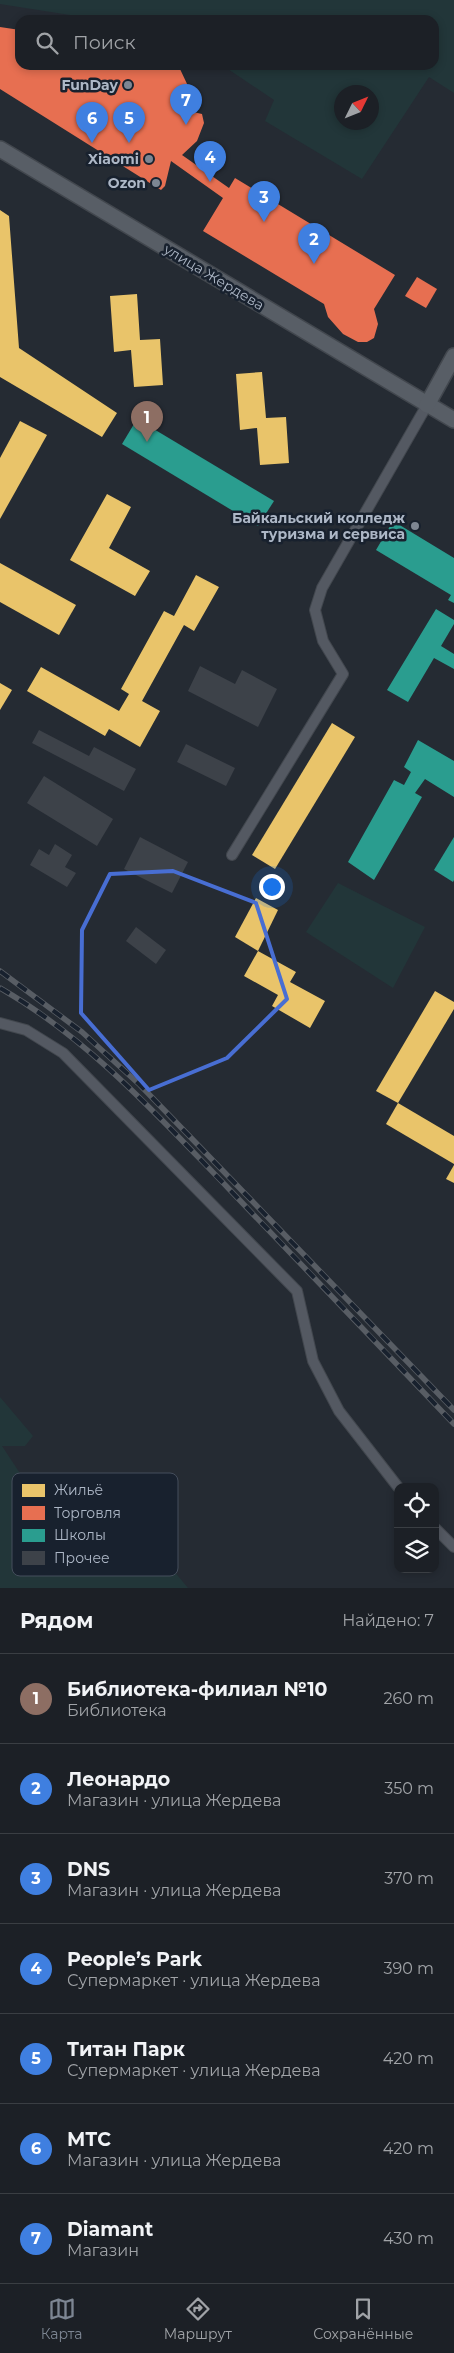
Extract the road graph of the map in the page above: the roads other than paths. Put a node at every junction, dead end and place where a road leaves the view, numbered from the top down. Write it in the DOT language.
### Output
graph roads {
  1 [pos="0,149"];
  2 [pos="454,356"];
  3 [pos="428,404"];
  4 [pos="454,420"];
  5 [pos="232,855"];
  6 [pos="0,1023"];
  7 [pos="395,1483"];
  8 [pos="439,1532"];
  9 [pos="454,1547"];
  1 -- 3 [label="main road, улица Жердева"];
  2 -- 3 [label="main road"];
  3 -- 4 [label="main road, улица Жердева"];
  3 -- 5 [label="street"];
  6 -- 7 [label="street"];
  8 -- 9 [label="street"];
}
